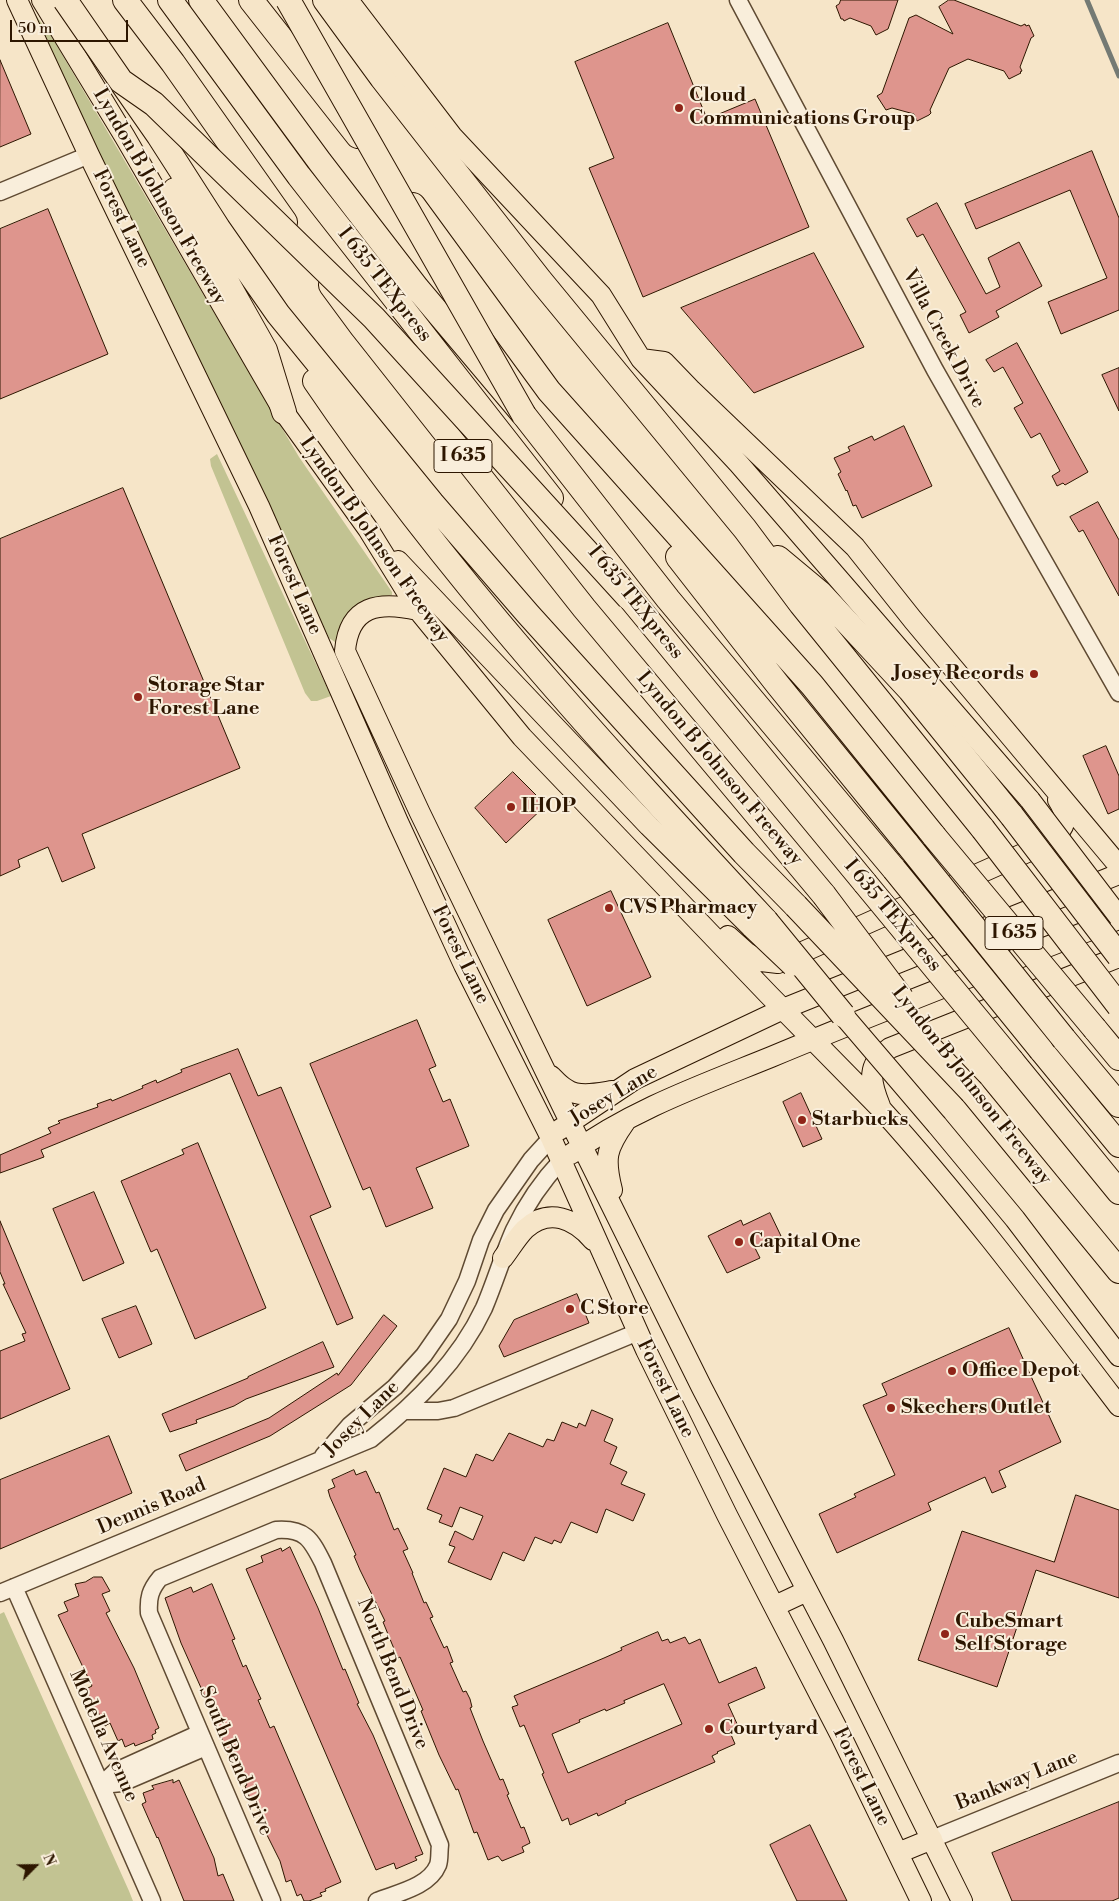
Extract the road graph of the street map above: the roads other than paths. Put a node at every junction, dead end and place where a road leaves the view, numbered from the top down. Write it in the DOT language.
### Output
graph roads {
  1 [pos="17,0"];
  2 [pos="42,0"];
  3 [pos="66,0"];
  4 [pos="125,0"];
  5 [pos="170,0"];
  6 [pos="201,0"];
  7 [pos="251,0"];
  8 [pos="288,0"];
  9 [pos="325,0"];
  10 [pos="348,0"];
  11 [pos="738,0"];
  12 [pos="121,81"];
  13 [pos="90,155"];
  14 [pos="0,192"];
  15 [pos="278,314"];
  16 [pos="641,360"];
  17 [pos="549,391"];
  18 [pos="284,412"];
  19 [pos="524,414"];
  20 [pos="368,529"];
  21 [pos="745,529"];
  22 [pos="629,598"];
  23 [pos="418,610"];
  24 [pos="362,691"];
  25 [pos="1119,693"];
  26 [pos="344,698"];
  27 [pos="1044,779"];
  28 [pos="1119,866"];
  29 [pos="1119,874"];
  30 [pos="690,914"];
  31 [pos="1119,918"];
  32 [pos="759,924"];
  33 [pos="1119,956"];
  34 [pos="1119,1006"];
  35 [pos="783,1009"];
  36 [pos="843,1015"];
  37 [pos="812,1040"];
  38 [pos="1119,1058"];
  39 [pos="545,1070"];
  40 [pos="618,1090"];
  41 [pos="972,1092"];
  42 [pos="1119,1105"];
  43 [pos="881,1109"];
  44 [pos="628,1119"];
  45 [pos="570,1122"];
  46 [pos="551,1138"];
  47 [pos="1119,1145"];
  48 [pos="582,1146"];
  49 [pos="561,1161"];
  50 [pos="1119,1192"];
  51 [pos="620,1224"];
  52 [pos="599,1247"];
  53 [pos="503,1258"];
  54 [pos="1119,1271"];
  55 [pos="638,1332"];
  56 [pos="439,1333"];
  57 [pos="461,1347"];
  58 [pos="1119,1356"];
  59 [pos="702,1388"];
  60 [pos="672,1402"];
  61 [pos="1119,1406"];
  62 [pos="405,1411"];
  63 [pos="320,1459"];
  64 [pos="303,1533"];
  65 [pos="7,1590"];
  66 [pos="806,1591"];
  67 [pos="775,1606"];
  68 [pos="203,1740"];
  69 [pos="1119,1763"];
  70 [pos="101,1785"];
  71 [pos="932,1838"];
  72 [pos="898,1853"];
  73 [pos="152,1901"];
  74 [pos="272,1901"];
  75 [pos="377,1901"];
  76 [pos="921,1901"];
  77 [pos="962,1901"];
  1 -- 13 [label="main road, Forest Lane"];
  2 -- 18 [label="main road, Lyndon B Johnson Freeway"];
  3 -- 12 [label="highway, bridge"];
  3 -- 18 [label="highway"];
  4 -- 41 [label="highway, Lyndon B Johnson Freeway / I 635, bridge"];
  5 -- 22 [label="highway, I 635 TEXpress, bridge"];
  6 -- 19 [label="highway, I 635 TEXpress, bridge"];
  7 -- 17 [label="highway, I 635"];
  8 -- 19 [label="highway, bridge"];
  9 -- 21 [label="highway"];
  10 -- 16 [label="main road"];
  11 -- 25 [label="street, Villa Creek Drive"];
  12 -- 15 [label="highway"];
  12 -- 22 [label="highway, bridge"];
  13 -- 14 [label="street"];
  13 -- 26 [label="main road, Forest Lane"];
  15 -- 32 [label="highway"];
  15 -- 41 [label="highway, bridge"];
  16 -- 27 [label="main road"];
  16 -- 31 [label="main road, bridge"];
  17 -- 38 [label="highway, I 635, bridge"];
  17 -- 42 [label="highway, bridge"];
  18 -- 20 [label="main road, Lyndon B Johnson Freeway"];
  19 -- 47 [label="highway, I 635 TEXpress, bridge"];
  20 -- 23 [label="main road, Lyndon B Johnson Freeway"];
  20 -- 32 [label="main road"];
  21 -- 33 [label="highway, bridge"];
  21 -- 34 [label="highway, bridge"];
  22 -- 50 [label="highway, I 635 TEXpress, bridge"];
  23 -- 24 [label="main road, Forest Lane"];
  23 -- 30 [label="main road, Lyndon B Johnson Freeway"];
  24 -- 26 [label="main road"];
  24 -- 39 [label="main road, Forest Lane"];
  26 -- 46 [label="main road, Forest Lane"];
  27 -- 28 [label="main road"];
  27 -- 30 [label="main road"];
  29 -- 35 [label="main road, Josey Lane"];
  30 -- 35 [label="main road, Lyndon B Johnson Freeway"];
  31 -- 37 [label="main road, Josey Lane"];
  32 -- 36 [label="highway, bridge"];
  33 -- 43 [label="main road"];
  35 -- 37 [label="main road, Lyndon B Johnson Freeway"];
  35 -- 40 [label="main road, Josey Lane"];
  36 -- 58 [label="main road, bridge"];
  37 -- 43 [label="main road, Lyndon B Johnson Freeway"];
  37 -- 44 [label="main road, Josey Lane"];
  39 -- 40 [label="main road"];
  39 -- 45 [label="main road, Forest Lane"];
  40 -- 45 [label="main road, Josey Lane"];
  41 -- 54 [label="highway, Lyndon B Johnson Freeway / I 635"];
  43 -- 61 [label="main road, Lyndon B Johnson Freeway"];
  44 -- 48 [label="main road, Josey Lane"];
  44 -- 51 [label="main road"];
  45 -- 46 [label="main road, Josey Lane"];
  45 -- 48 [label="main road, Forest Lane"];
  46 -- 49 [label="main road, Forest Lane"];
  46 -- 56 [label="street, Josey Lane"];
  48 -- 49 [label="main road, Josey Lane"];
  48 -- 51 [label="main road, Forest Lane"];
  49 -- 52 [label="main road, Forest Lane"];
  49 -- 53 [label="street, Josey Lane"];
  51 -- 59 [label="main road, Forest Lane"];
  52 -- 53 [label="main road"];
  52 -- 55 [label="main road, Forest Lane"];
  53 -- 57 [label="street, Josey Lane"];
  55 -- 60 [label="main road, Forest Lane"];
  55 -- 62 [label="street"];
  56 -- 57 [label="street"];
  56 -- 63 [label="street, Josey Lane"];
  57 -- 62 [label="street, Josey Lane"];
  59 -- 60 [label="main road"];
  59 -- 66 [label="main road, Forest Lane"];
  60 -- 67 [label="main road, Forest Lane"];
  62 -- 63 [label="street, Josey Lane"];
  63 -- 65 [label="street, Dennis Road"];
  64 -- 68 [label="street, South Bend Drive"];
  64 -- 75 [label="street, North Bend Drive"];
  65 -- 70 [label="street, Modella Avenue"];
  66 -- 67 [label="main road"];
  66 -- 71 [label="main road, Forest Lane"];
  67 -- 72 [label="main road, Forest Lane"];
  68 -- 70 [label="street"];
  68 -- 74 [label="street, South Bend Drive"];
  69 -- 71 [label="street, Bankway Lane"];
  70 -- 73 [label="street, Modella Avenue"];
  71 -- 72 [label="main road"];
  71 -- 77 [label="main road, Forest Lane"];
  72 -- 76 [label="main road, Forest Lane"];
}
